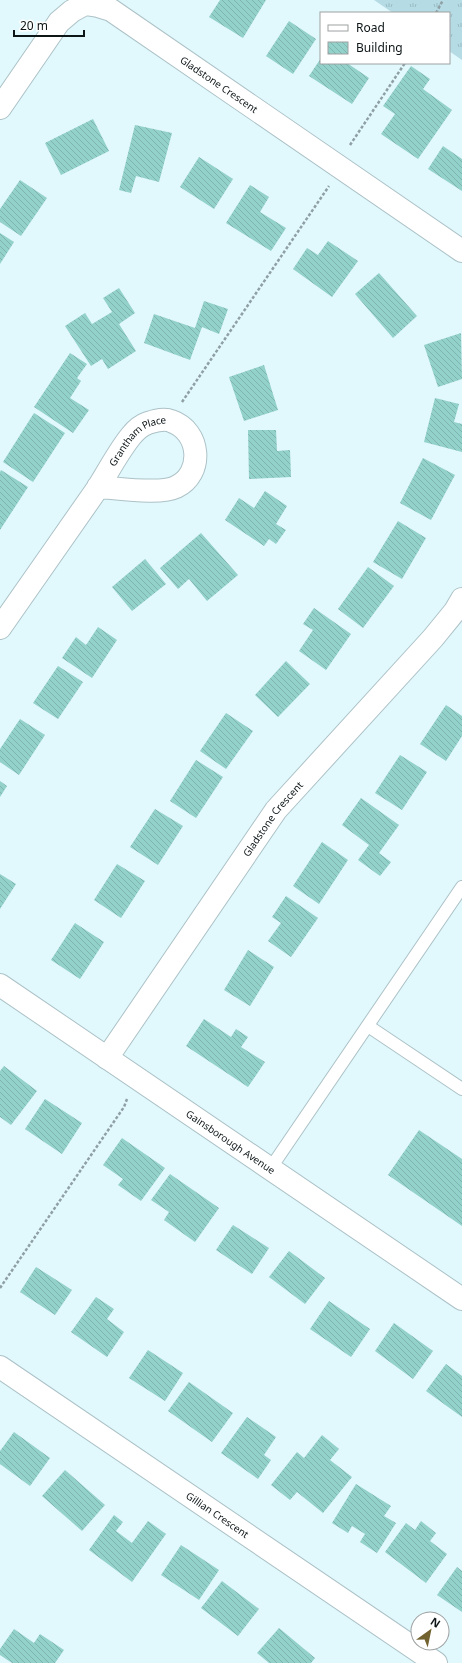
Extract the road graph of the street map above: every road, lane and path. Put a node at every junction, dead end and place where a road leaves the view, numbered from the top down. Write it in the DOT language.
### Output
graph roads {
  1 [pos="444,0"];
  2 [pos="437,12"];
  3 [pos="404,64"];
  4 [pos="0,108"];
  5 [pos="347,150"];
  6 [pos="332,183"];
  7 [pos="462,251"];
  8 [pos="172,421"];
  9 [pos="98,487"];
  10 [pos="462,599"];
  11 [pos="0,628"];
  12 [pos="462,888"];
  13 [pos="0,985"];
  14 [pos="368,1026"];
  15 [pos="107,1058"];
  16 [pos="462,1090"];
  17 [pos="128,1096"];
  18 [pos="270,1169"];
  19 [pos="0,1288"];
  20 [pos="462,1300"];
  21 [pos="0,1367"];
  22 [pos="436,1663"];
  1 -- 2 [label="path"];
  3 -- 5 [label="path"];
  4 -- 7 [label="street, Gladstone Crescent"];
  6 -- 8 [label="path"];
  8 -- 9 [label="street, Grantham Place"];
  8 -- 9 [label="street, Grantham Place"];
  9 -- 11 [label="street, Grantham Place"];
  10 -- 15 [label="street, Gladstone Crescent"];
  12 -- 14 [label="lane"];
  13 -- 15 [label="street, Gainsborough Avenue"];
  14 -- 16 [label="lane"];
  14 -- 18 [label="lane"];
  15 -- 18 [label="street, Gainsborough Avenue"];
  17 -- 19 [label="path"];
  18 -- 20 [label="street, Gainsborough Avenue"];
  21 -- 22 [label="street, Gillian Crescent"];
}
